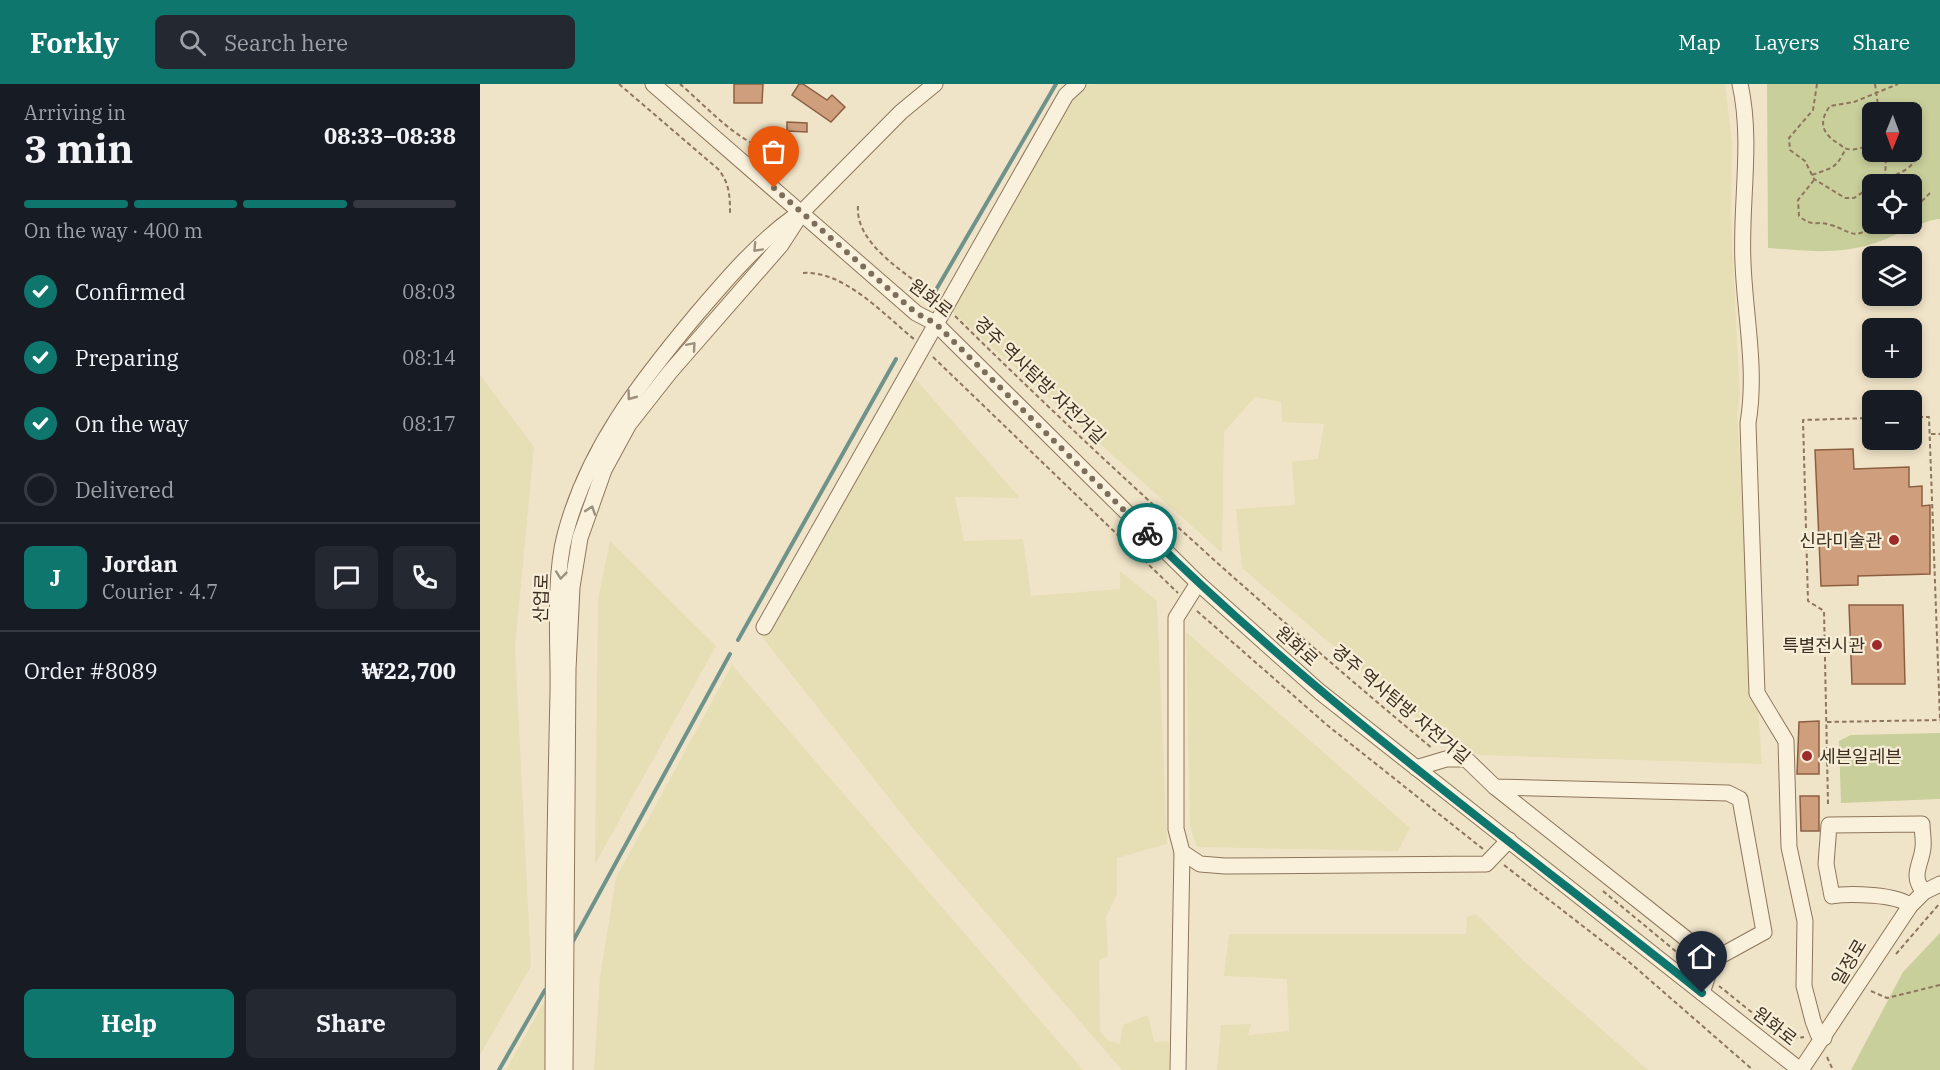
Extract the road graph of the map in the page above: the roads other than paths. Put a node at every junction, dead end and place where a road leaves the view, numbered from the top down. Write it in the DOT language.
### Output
graph roads {
  1 [pos="653,84"];
  2 [pos="935,84"];
  3 [pos="1078,84"];
  4 [pos="1740,84"];
  5 [pos="803,211"];
  6 [pos="935,323"];
  7 [pos="1198,583"];
  8 [pos="764,627"];
  9 [pos="1416,768"];
  10 [pos="1495,787"];
  11 [pos="1509,840"];
  12 [pos="1182,852"];
  13 [pos="1940,884"];
  14 [pos="1924,892"];
  15 [pos="1910,906"];
  16 [pos="1713,960"];
  17 [pos="1702,993"];
  18 [pos="1821,1036"];
  19 [pos="553,1070"];
  20 [pos="565,1070"];
  21 [pos="1178,1070"];
  22 [pos="1801,1070"];
  1 -- 5 [label="street"];
  2 -- 5 [label="street"];
  3 -- 6 [label="street"];
  4 -- 18 [label="street"];
  5 -- 6 [label="street, 원화로"];
  5 -- 19 [label="street, 산업로, one-way"];
  20 -- 5 [label="street, 산업로, one-way"];
  6 -- 7 [label="street, 원화로"];
  6 -- 8 [label="street"];
  7 -- 9 [label="street, 원화로"];
  7 -- 12 [label="street"];
  9 -- 10 [label="street"];
  9 -- 11 [label="street, 원화로"];
  10 -- 16 [label="street"];
  10 -- 16 [label="street"];
  11 -- 12 [label="street"];
  11 -- 17 [label="street, 원화로"];
  12 -- 21 [label="street"];
  13 -- 14 [label="street, 일정로"];
  14 -- 15 [label="street, 일정로"];
  14 -- 15 [label="street"];
  15 -- 18 [label="street, 일정로"];
  16 -- 17 [label="street"];
  17 -- 22 [label="street, 원화로"];
  18 -- 22 [label="street, 일정로"];
}
